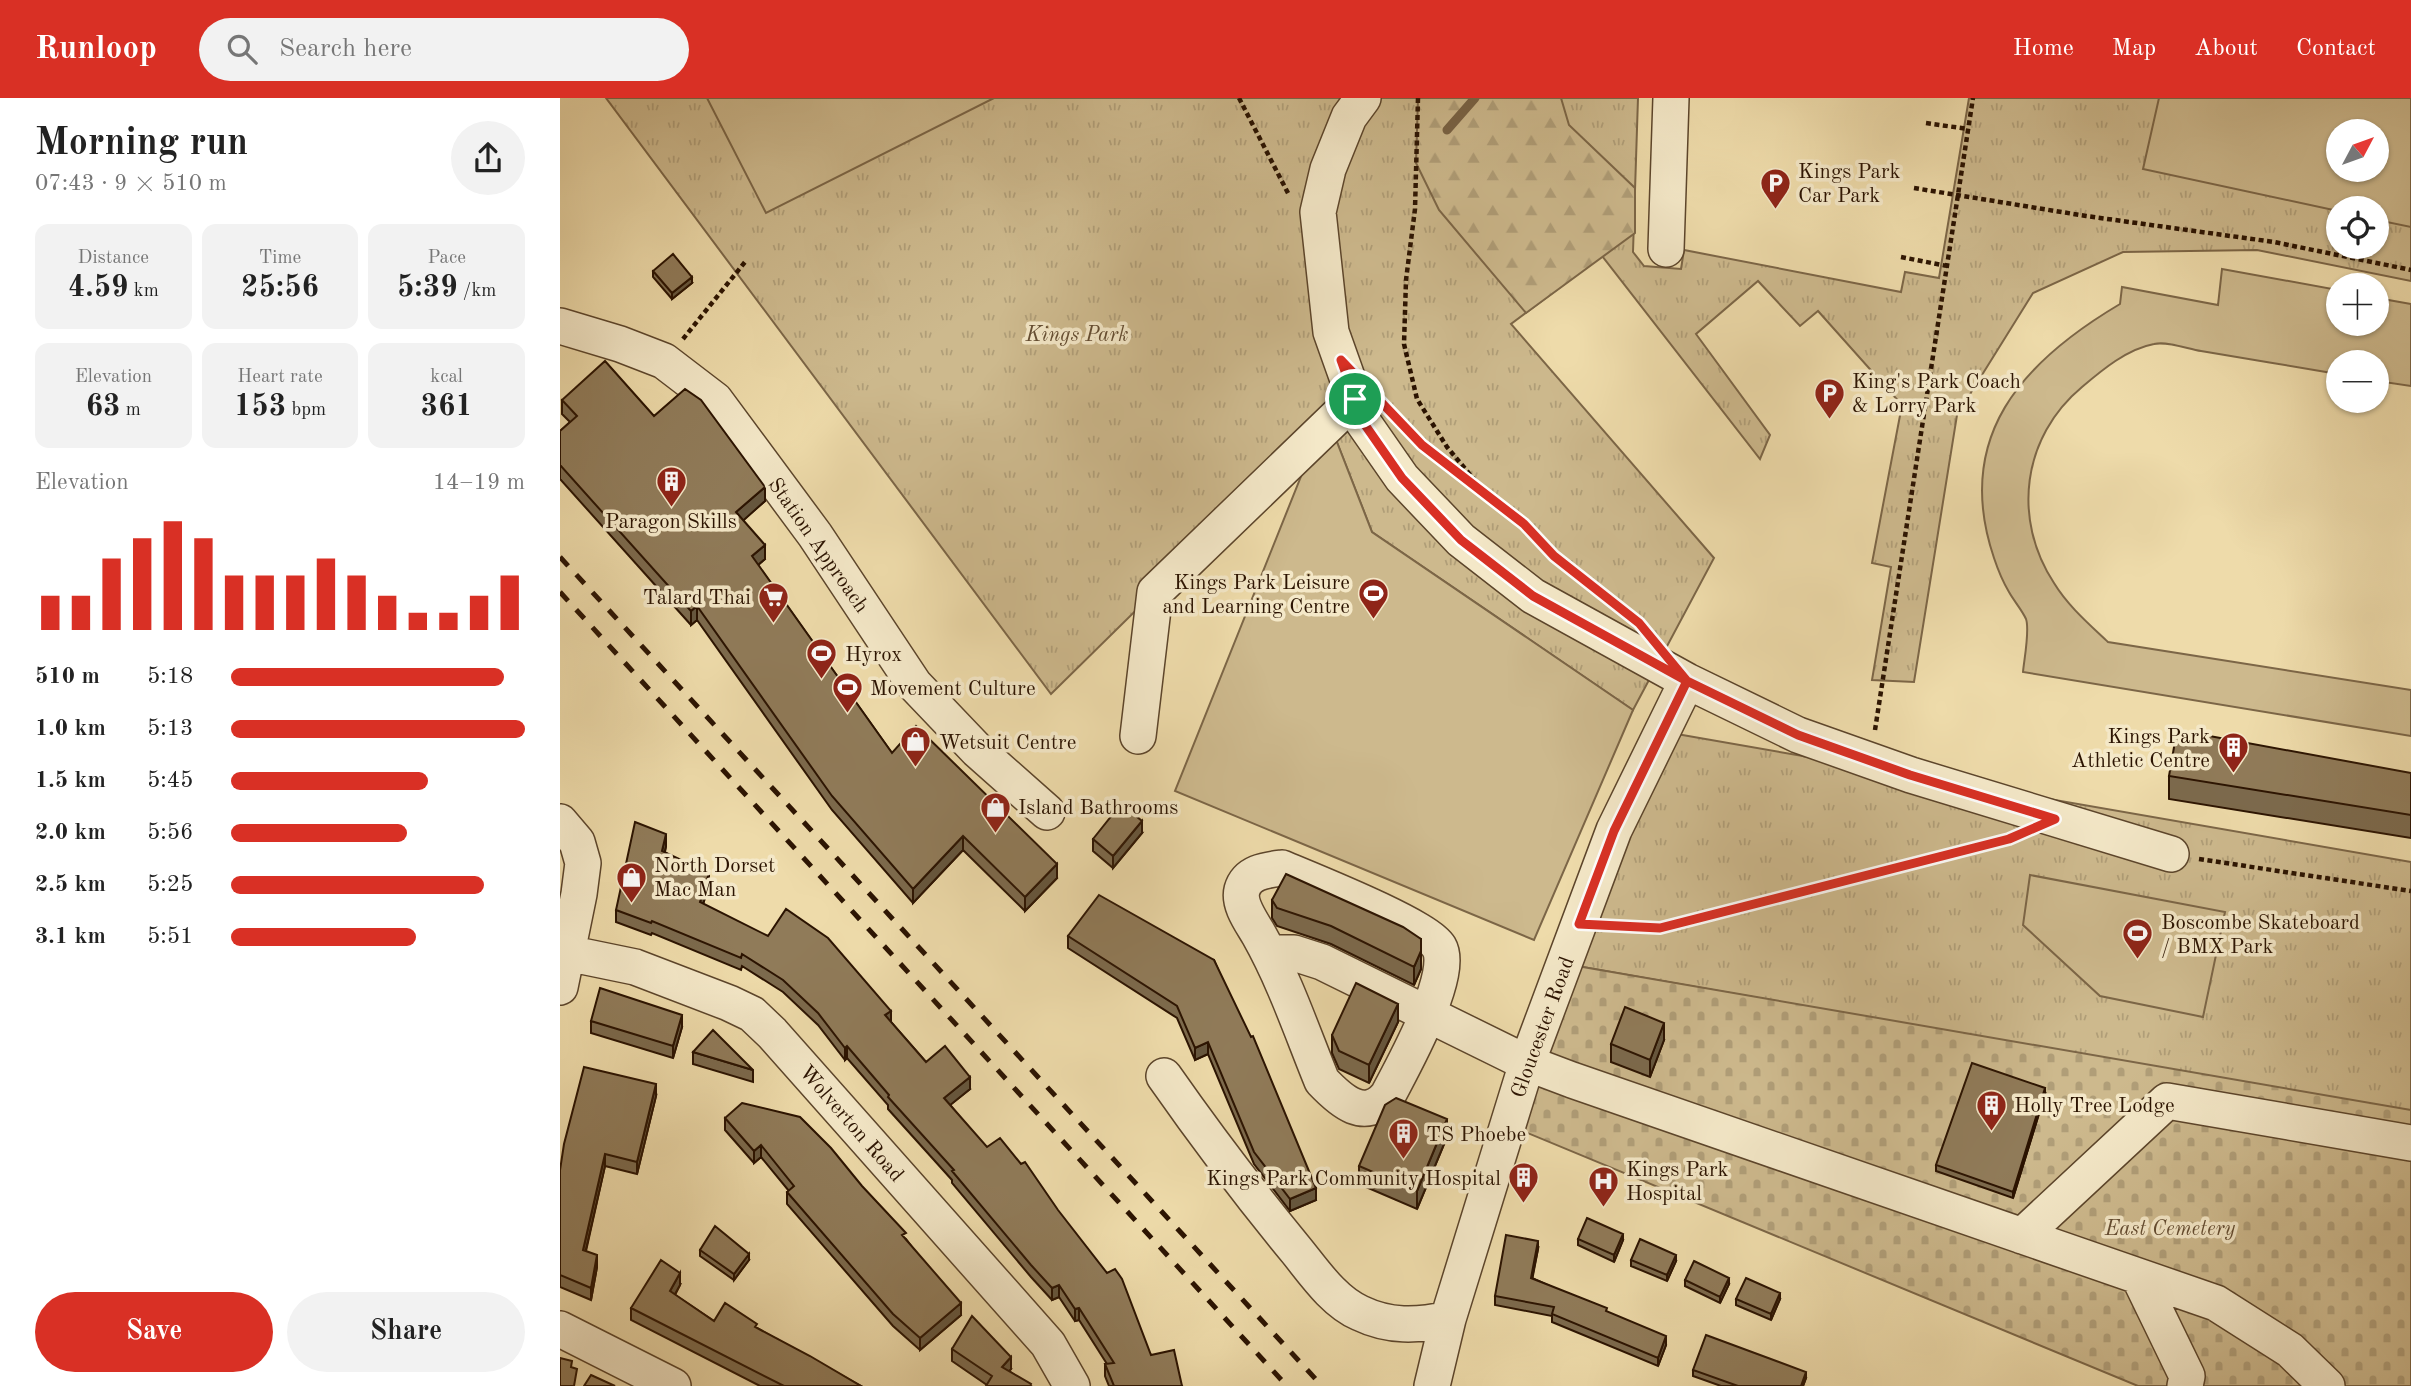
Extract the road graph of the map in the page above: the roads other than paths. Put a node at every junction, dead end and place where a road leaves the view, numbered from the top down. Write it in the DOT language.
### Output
graph roads {
  1 [pos="1671,98"];
  2 [pos="1347,104"];
  3 [pos="1666,249"];
  4 [pos="560,326"];
  5 [pos="1355,399"];
  6 [pos="1687,681"];
  7 [pos="1138,736"];
  8 [pos="1047,812"];
  9 [pos="568,832"];
  10 [pos="2171,854"];
  11 [pos="567,953"];
  12 [pos="1269,953"];
  13 [pos="560,987"];
  14 [pos="1429,1013"];
  15 [pos="1527,1063"];
  16 [pos="1164,1076"];
  17 [pos="2411,1143"];
  18 [pos="2022,1236"];
  19 [pos="2139,1277"];
  20 [pos="1448,1319"];
  21 [pos="560,1329"];
  22 [pos="673,1386"];
  23 [pos="1072,1386"];
  24 [pos="1432,1386"];
  25 [pos="2185,1386"];
  26 [pos="2327,1386"];
  1 -- 3 [label="street"];
  2 -- 5 [label="street"];
  4 -- 8 [label="street, Station Approach"];
  5 -- 6 [label="street"];
  5 -- 7 [label="street"];
  6 -- 10 [label="street"];
  6 -- 15 [label="street, Gloucester Road"];
  9 -- 11 [label="street"];
  11 -- 13 [label="street"];
  11 -- 23 [label="street, Wolverton Road"];
  12 -- 14 [label="street"];
  12 -- 14 [label="street"];
  12 -- 14 [label="street"];
  14 -- 15 [label="street"];
  15 -- 18 [label="street"];
  15 -- 20 [label="street, Gloucester Road"];
  16 -- 20 [label="street"];
  17 -- 18 [label="street"];
  18 -- 19 [label="street"];
  19 -- 25 [label="street"];
  19 -- 26 [label="street"];
  20 -- 24 [label="street, Gloucester Road"];
  21 -- 22 [label="street"];
}
